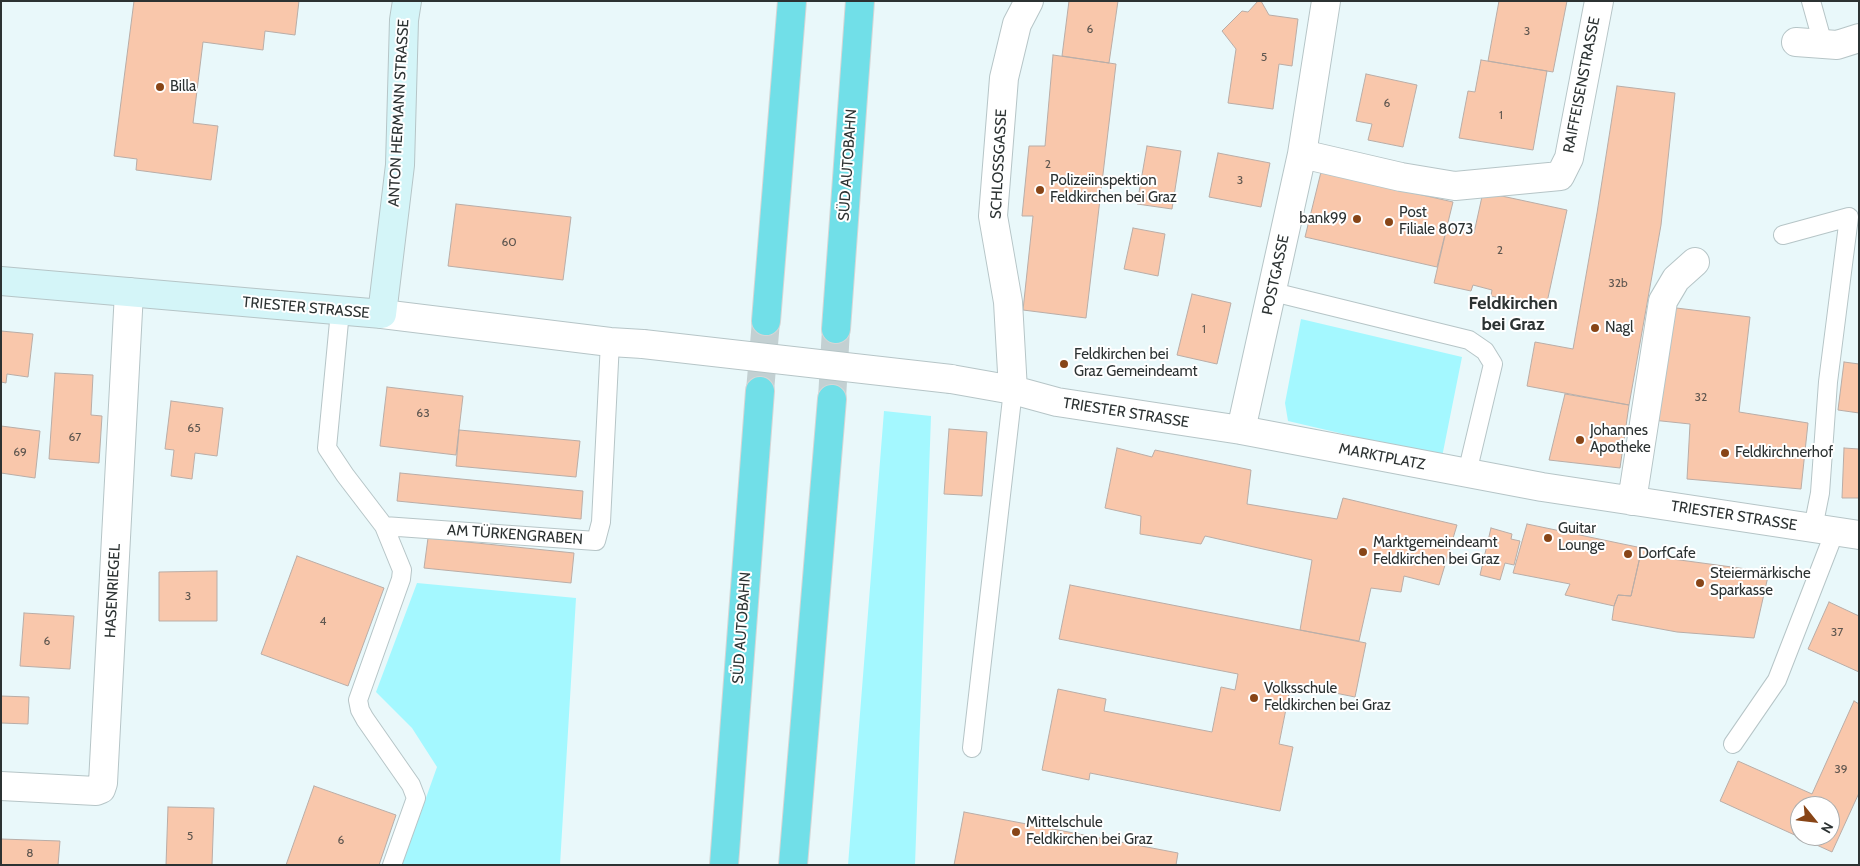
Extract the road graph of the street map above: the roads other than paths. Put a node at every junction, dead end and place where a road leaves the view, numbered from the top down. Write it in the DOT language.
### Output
graph roads {
  1 [pos="407,1"];
  2 [pos="792,1"];
  3 [pos="860,1"];
  4 [pos="1029,1"];
  5 [pos="1326,1"];
  6 [pos="1599,1"];
  7 [pos="1811,1"];
  8 [pos="1859,38"];
  9 [pos="1810,43"];
  10 [pos="1302,154"];
  11 [pos="1783,235"];
  12 [pos="1695,262"];
  13 [pos="1,281"];
  14 [pos="128,292"];
  15 [pos="1273,292"];
  16 [pos="340,311"];
  17 [pos="382,314"];
  18 [pos="766,321"];
  19 [pos="836,329"];
  20 [pos="610,342"];
  21 [pos="1013,390"];
  22 [pos="760,391"];
  23 [pos="832,399"];
  24 [pos="1241,430"];
  25 [pos="1467,473"];
  26 [pos="1523,483"];
  27 [pos="1632,501"];
  28 [pos="384,526"];
  29 [pos="1836,531"];
  30 [pos="1733,744"];
  31 [pos="972,748"];
  32 [pos="1,786"];
  33 [pos="392,865"];
  34 [pos="724,865"];
  35 [pos="793,865"];
  1 -- 17 [label="main road, ANTON HERMANN STRASSE"];
  2 -- 18 [label="highway"];
  3 -- 19 [label="highway, SÜD AUTOBAHN"];
  4 -- 21 [label="street, SCHLOSSGASSE"];
  5 -- 10 [label="street, POSTGASSE"];
  6 -- 10 [label="street, RAIFFEISENSTRASSE"];
  7 -- 9 [label="lane"];
  8 -- 9 [label="street"];
  10 -- 15 [label="street, POSTGASSE"];
  11 -- 29 [label="lane"];
  12 -- 27 [label="street"];
  13 -- 14 [label="main road, TRIESTER STRASSE"];
  14 -- 16 [label="main road, TRIESTER STRASSE"];
  14 -- 32 [label="street, HASENRIEGEL"];
  15 -- 24 [label="street, POSTGASSE"];
  15 -- 25 [label="lane"];
  16 -- 17 [label="main road, TRIESTER STRASSE"];
  16 -- 28 [label="lane"];
  17 -- 20 [label="street, TRIESTER STRASSE"];
  20 -- 21 [label="street, TRIESTER STRASSE, bridge"];
  20 -- 28 [label="lane, AM TÜRKENGRABEN"];
  21 -- 24 [label="street, TRIESTER STRASSE"];
  21 -- 31 [label="lane"];
  22 -- 34 [label="highway, SÜD AUTOBAHN"];
  23 -- 35 [label="highway"];
  24 -- 25 [label="street, MARKTPLATZ"];
  25 -- 26 [label="street, MARKTPLATZ"];
  26 -- 27 [label="street, TRIESTER STRASSE"];
  27 -- 29 [label="street, TRIESTER STRASSE"];
  28 -- 33 [label="lane"];
  29 -- 30 [label="lane"];
}
